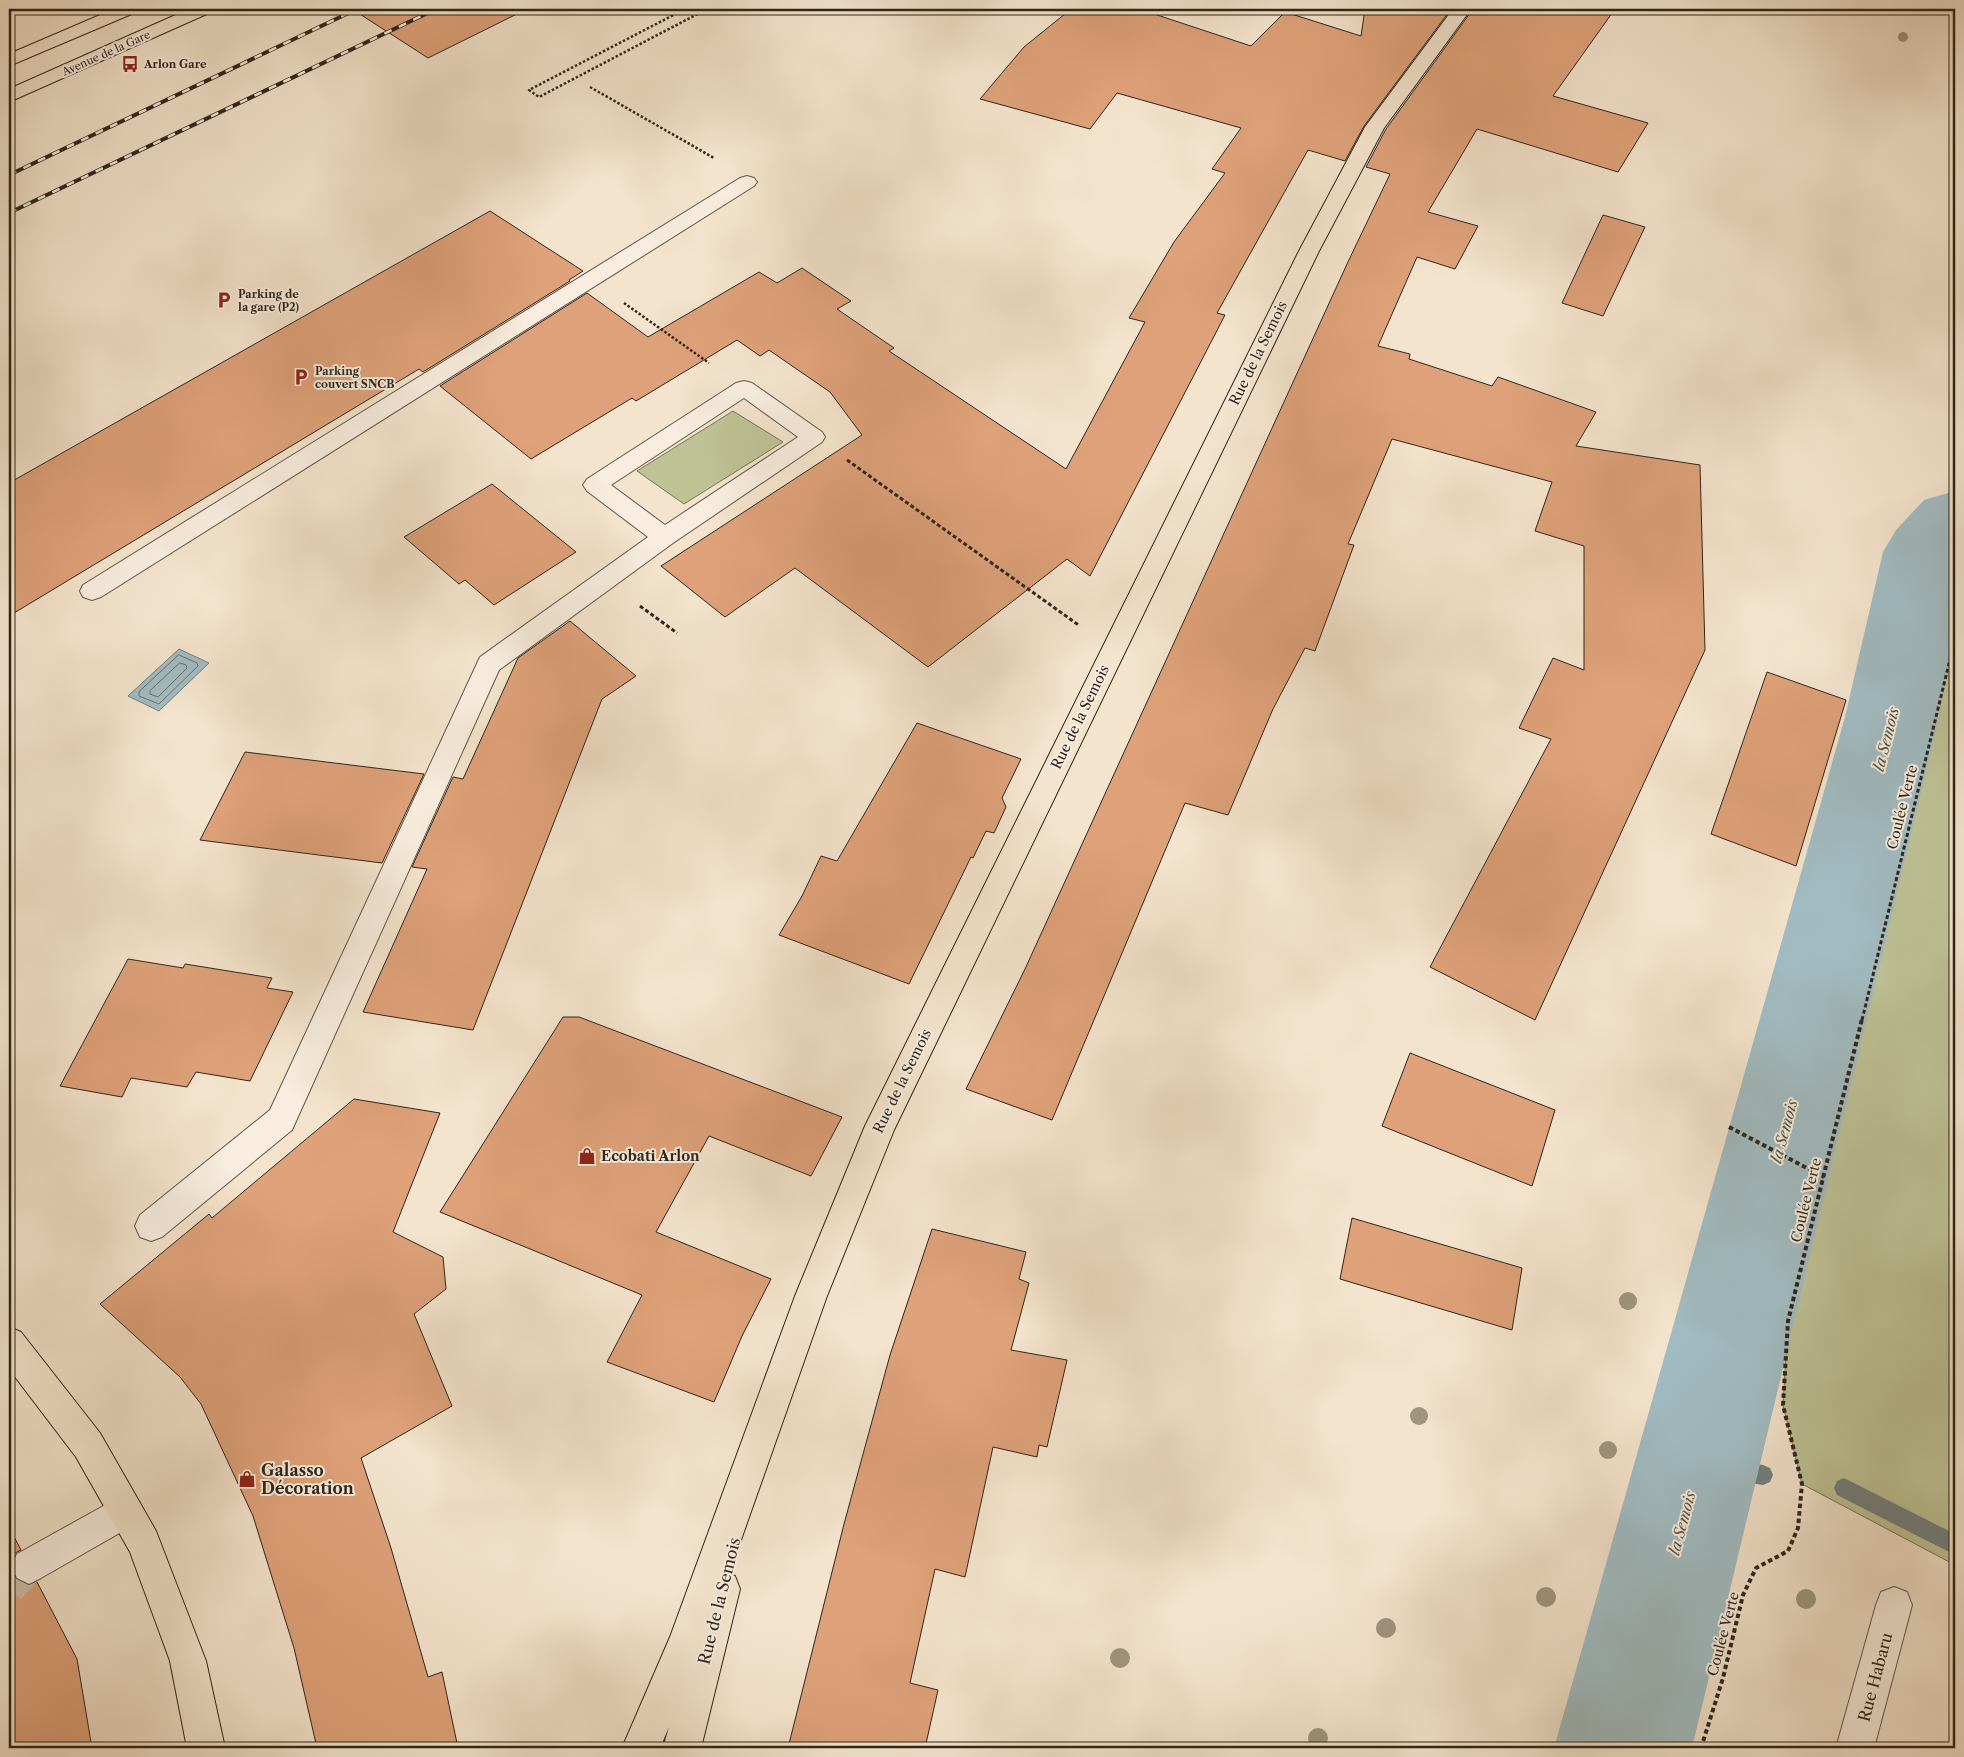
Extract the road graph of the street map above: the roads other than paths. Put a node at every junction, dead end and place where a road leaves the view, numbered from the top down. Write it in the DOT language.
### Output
graph roads {
  1 [pos="128,9"];
  2 [pos="203,9"];
  3 [pos="1462,9"];
  4 [pos="9,61"];
  5 [pos="9,96"];
  6 [pos="747,182"];
  7 [pos="665,537"];
  8 [pos="92,590"];
  9 [pos="151,1226"];
  10 [pos="9,1343"];
  11 [pos="755,1454"];
  12 [pos="125,1511"];
  13 [pos="29,1566"];
  14 [pos="1894,1605"];
  15 [pos="687,1641"];
  16 [pos="206,1748"];
  17 [pos="641,1748"];
  18 [pos="662,1748"];
  19 [pos="682,1748"];
  20 [pos="1855,1748"];
  1 -- 4 [label="main road"];
  2 -- 5 [label="main road, Avenue de la Gare"];
  3 -- 11 [label="main road, Rue de la Semois"];
  6 -- 8 [label="street"];
  7 -- 7 [label="street"];
  7 -- 9 [label="street"];
  10 -- 12 [label="main road"];
  11 -- 15 [label="main road, Rue de la Semois"];
  11 -- 19 [label="main road, Rue de la Semois"];
  12 -- 13 [label="street"];
  12 -- 16 [label="main road"];
  14 -- 20 [label="street, Rue Habaru"];
  15 -- 17 [label="main road, Rue de la Semois"];
  15 -- 18 [label="main road, Rue de la Semois"];
}
